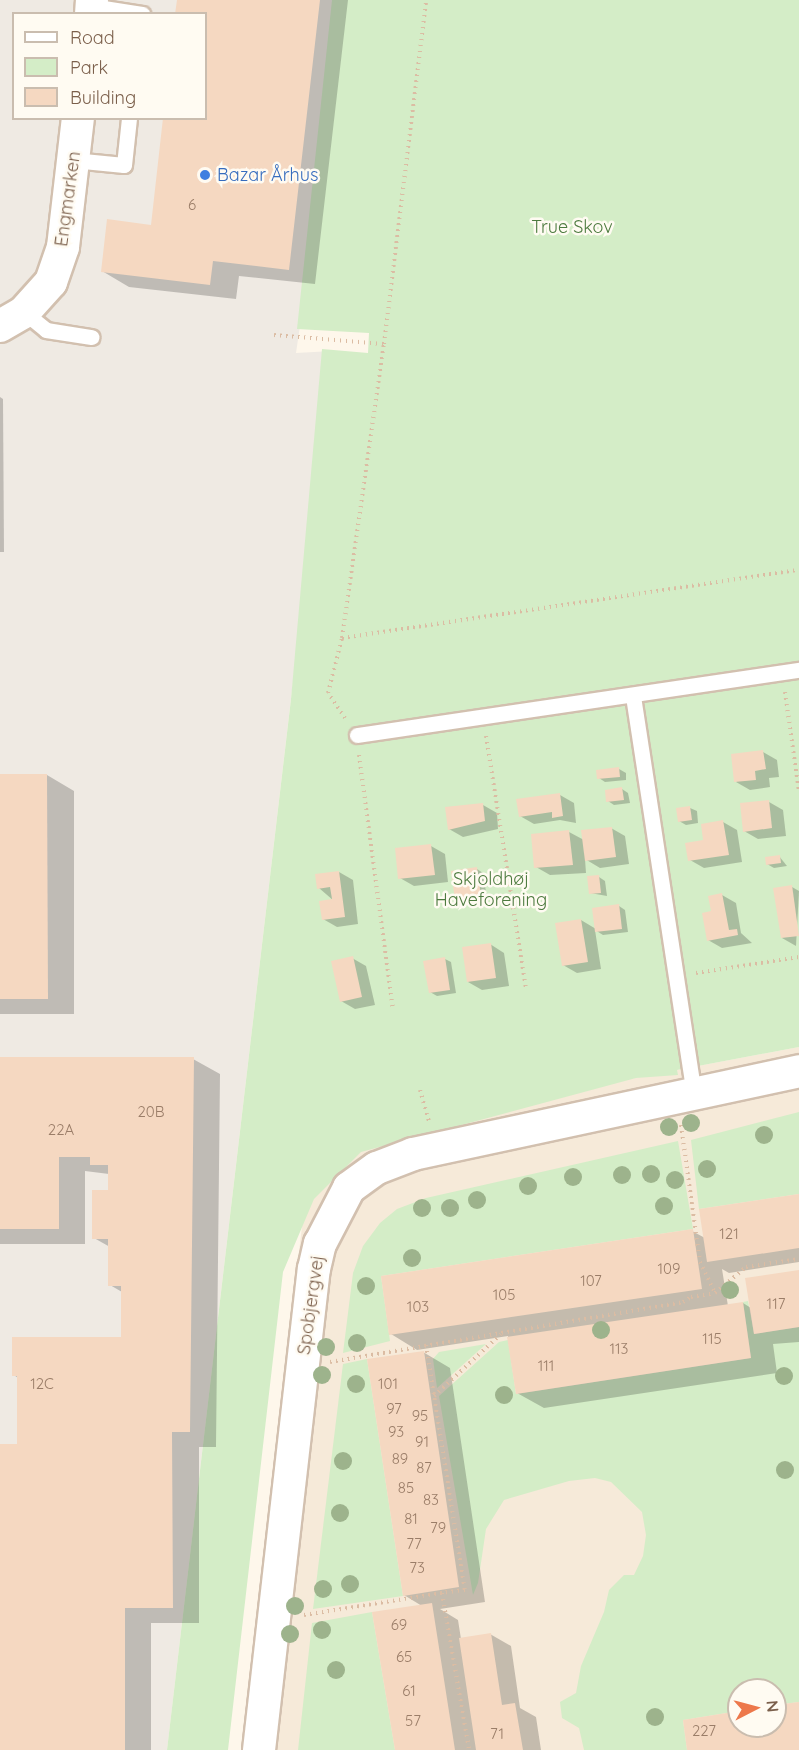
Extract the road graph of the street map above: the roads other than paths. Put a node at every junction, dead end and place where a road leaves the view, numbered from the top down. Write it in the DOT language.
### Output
graph roads {
  1 [pos="91,6"];
  2 [pos="129,12"];
  3 [pos="78,120"];
  4 [pos="129,120"];
  5 [pos="73,160"];
  6 [pos="12,319"];
  7 [pos="91,337"];
  8 [pos="799,670"];
  9 [pos="633,696"];
  10 [pos="357,735"];
  11 [pos="799,1071"];
  12 [pos="685,1095"];
  13 [pos="259,1750"];
  1 -- 2 [label="lane"];
  3 -- 5 [label="street, Engmarken"];
  4 -- 5 [label="lane"];
  5 -- 6 [label="street, Engmarken"];
  6 -- 7 [label="lane"];
  8 -- 9 [label="lane"];
  9 -- 10 [label="lane"];
  9 -- 12 [label="lane"];
  11 -- 12 [label="street, Spobjergvej"];
  12 -- 13 [label="street, Spobjergvej"];
}
